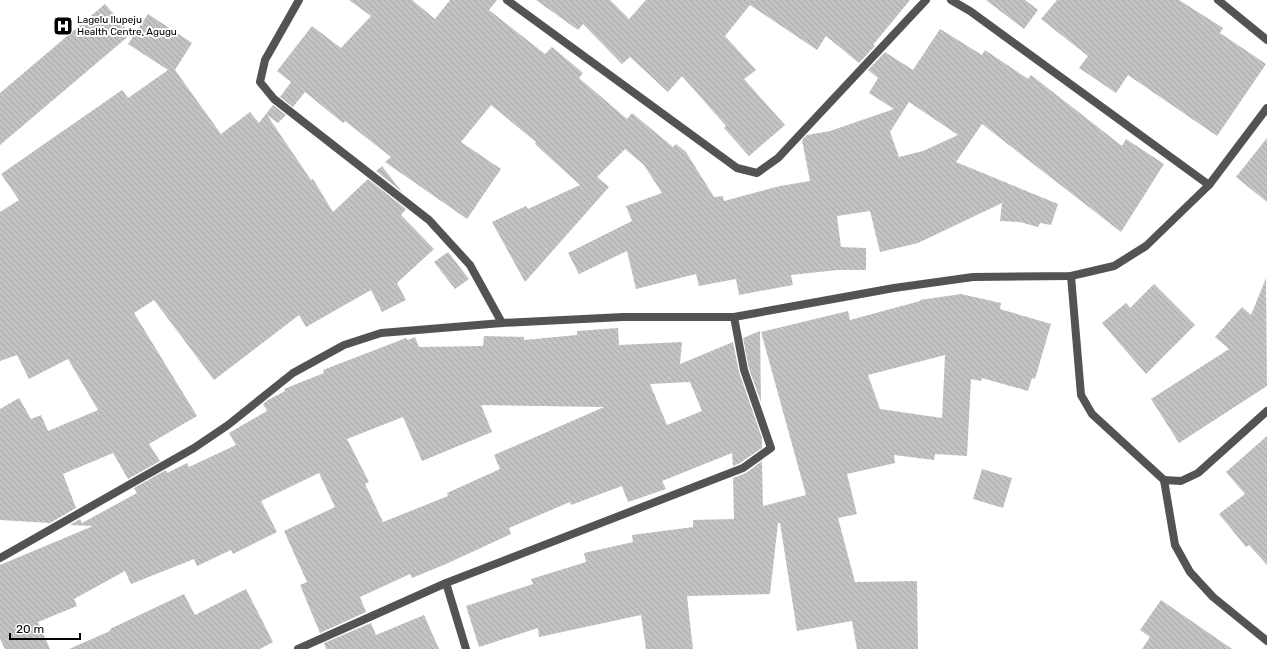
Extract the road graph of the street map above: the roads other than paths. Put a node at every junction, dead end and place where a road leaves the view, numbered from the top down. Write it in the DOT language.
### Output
graph roads {
  1 [pos="299,0"];
  2 [pos="507,0"];
  3 [pos="926,0"];
  4 [pos="951,0"];
  5 [pos="1218,0"];
  6 [pos="1267,40"];
  7 [pos="1267,108"];
  8 [pos="1209,185"];
  9 [pos="1071,276"];
  10 [pos="734,317"];
  11 [pos="502,323"];
  12 [pos="1267,411"];
  13 [pos="1164,480"];
  14 [pos="0,558"];
  15 [pos="446,584"];
  16 [pos="1267,641"];
  17 [pos="298,649"];
  18 [pos="466,649"];
  1 -- 11 [label="street"];
  2 -- 3 [label="street"];
  4 -- 8 [label="street"];
  5 -- 6 [label="street"];
  7 -- 8 [label="street"];
  8 -- 9 [label="street"];
  9 -- 10 [label="street"];
  9 -- 13 [label="street"];
  10 -- 11 [label="street"];
  10 -- 15 [label="street"];
  11 -- 14 [label="street"];
  12 -- 13 [label="street"];
  13 -- 16 [label="street"];
  15 -- 17 [label="street"];
  15 -- 18 [label="street"];
}
